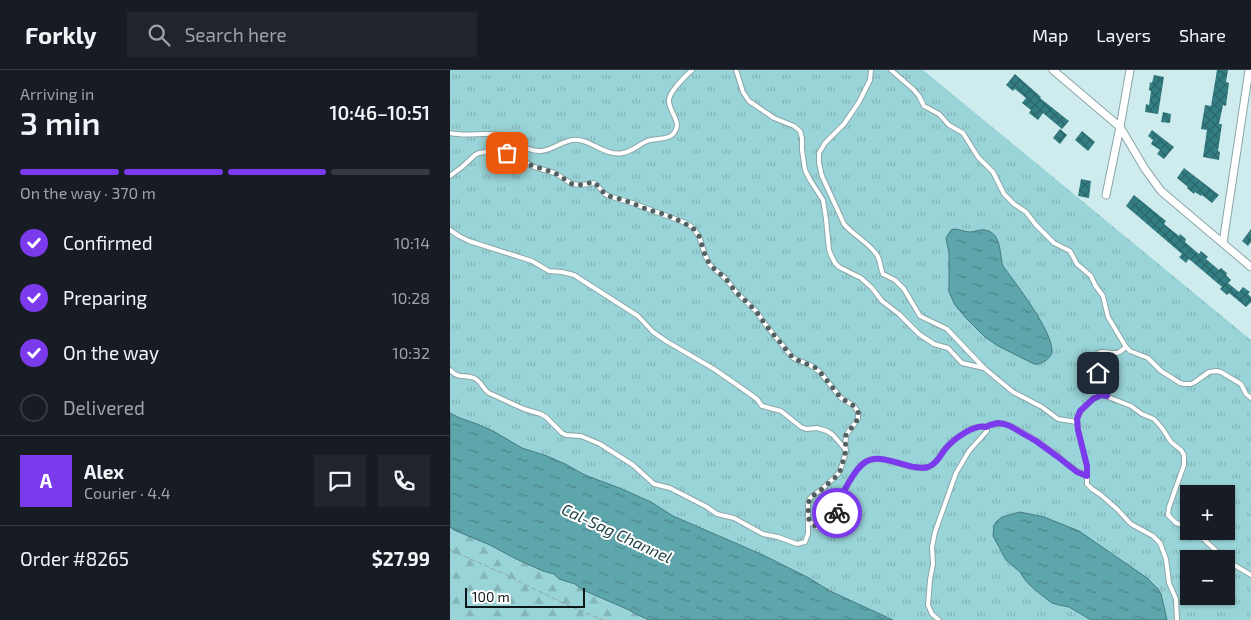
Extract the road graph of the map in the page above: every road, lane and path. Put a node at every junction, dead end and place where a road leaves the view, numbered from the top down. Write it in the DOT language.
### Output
graph roads {
  1 [pos="692,70"];
  2 [pos="736,70"];
  3 [pos="871,70"];
  4 [pos="891,70"];
  5 [pos="1052,70"];
  6 [pos="1130,70"];
  7 [pos="1249,70"];
  8 [pos="1120,127"];
  9 [pos="450,133"];
  10 [pos="450,176"];
  11 [pos="1106,195"];
  12 [pos="450,230"];
  13 [pos="1223,243"];
  14 [pos="1251,267"];
  15 [pos="1126,347"];
  16 [pos="984,368"];
  17 [pos="450,370"];
  18 [pos="1107,396"];
  19 [pos="1251,398"];
  20 [pos="1077,422"];
  21 [pos="986,427"];
  22 [pos="846,450"];
  23 [pos="1087,476"];
  24 [pos="809,521"];
  25 [pos="1180,524"];
  26 [pos="1204,540"];
  27 [pos="450,550"];
  28 [pos="1216,550"];
  29 [pos="1235,565"];
  30 [pos="1251,575"];
  31 [pos="603,620"];
  32 [pos="939,620"];
  33 [pos="1177,620"];
  1 -- 9 [label="lane"];
  2 -- 16 [label="lane"];
  3 -- 16 [label="lane"];
  4 -- 15 [label="lane"];
  5 -- 8 [label="street"];
  6 -- 8 [label="street"];
  7 -- 13 [label="street"];
  8 -- 11 [label="street"];
  8 -- 13 [label="street"];
  10 -- 22 [label="lane"];
  12 -- 22 [label="lane"];
  13 -- 14 [label="street"];
  15 -- 18 [label="lane"];
  15 -- 19 [label="lane"];
  16 -- 20 [label="lane"];
  17 -- 24 [label="lane"];
  18 -- 20 [label="lane"];
  18 -- 25 [label="lane"];
  20 -- 23 [label="lane"];
  21 -- 23 [label="lane"];
  21 -- 24 [label="lane"];
  21 -- 32 [label="lane"];
  22 -- 24 [label="lane"];
  23 -- 33 [label="lane"];
  26 -- 28 [label="lane"];
  27 -- 31 [label="path"];
  29 -- 30 [label="lane"];
}
